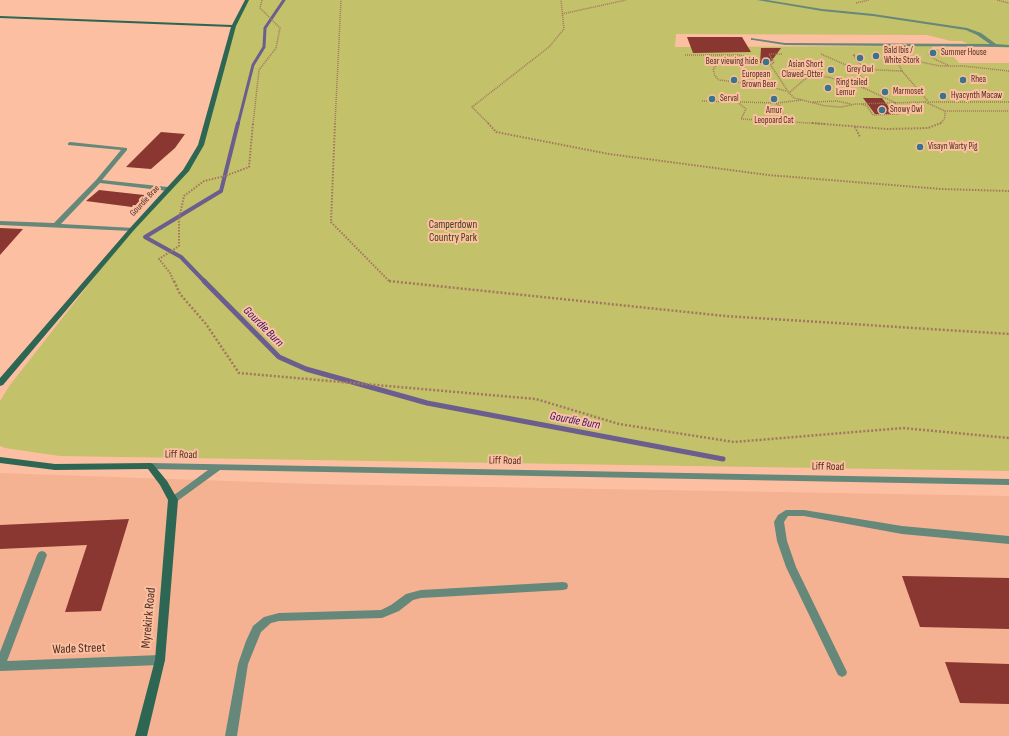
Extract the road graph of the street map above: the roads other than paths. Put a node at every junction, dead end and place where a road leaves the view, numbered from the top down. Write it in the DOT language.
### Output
graph roads {
  1 [pos="247,0"];
  2 [pos="759,0"];
  3 [pos="0,17"];
  4 [pos="234,26"];
  5 [pos="754,39"];
  6 [pos="995,45"];
  7 [pos="1009,46"];
  8 [pos="70,144"];
  9 [pos="98,181"];
  10 [pos="168,189"];
  11 [pos="0,223"];
  12 [pos="56,225"];
  13 [pos="132,228"];
  14 [pos="0,384"];
  15 [pos="0,460"];
  16 [pos="150,466"];
  17 [pos="217,468"];
  18 [pos="1009,482"];
  19 [pos="173,500"];
  20 [pos="1009,540"];
  21 [pos="42,555"];
  22 [pos="563,586"];
  23 [pos="160,660"];
  24 [pos="0,666"];
  25 [pos="842,672"];
  26 [pos="141,736"];
  27 [pos="231,736"];
  1 -- 4 [label="street, Gourdie Brae"];
  2 -- 6 [label="street"];
  3 -- 4 [label="street"];
  4 -- 10 [label="street, Gourdie Brae"];
  5 -- 6 [label="street"];
  6 -- 7 [label="street"];
  8 -- 9 [label="street"];
  9 -- 10 [label="street"];
  9 -- 12 [label="street"];
  10 -- 13 [label="street, Gourdie Brae"];
  11 -- 12 [label="street"];
  12 -- 13 [label="street"];
  13 -- 14 [label="street, Gourdie Brae"];
  15 -- 16 [label="street, Liff Road"];
  16 -- 17 [label="street, Liff Road"];
  16 -- 19 [label="street"];
  17 -- 18 [label="street, Liff Road"];
  17 -- 19 [label="street"];
  19 -- 23 [label="street, Myrekirk Road"];
  20 -- 25 [label="street"];
  21 -- 24 [label="street"];
  22 -- 27 [label="street"];
  23 -- 24 [label="street, Wade Street"];
  23 -- 26 [label="street, Myrekirk Road"];
}
